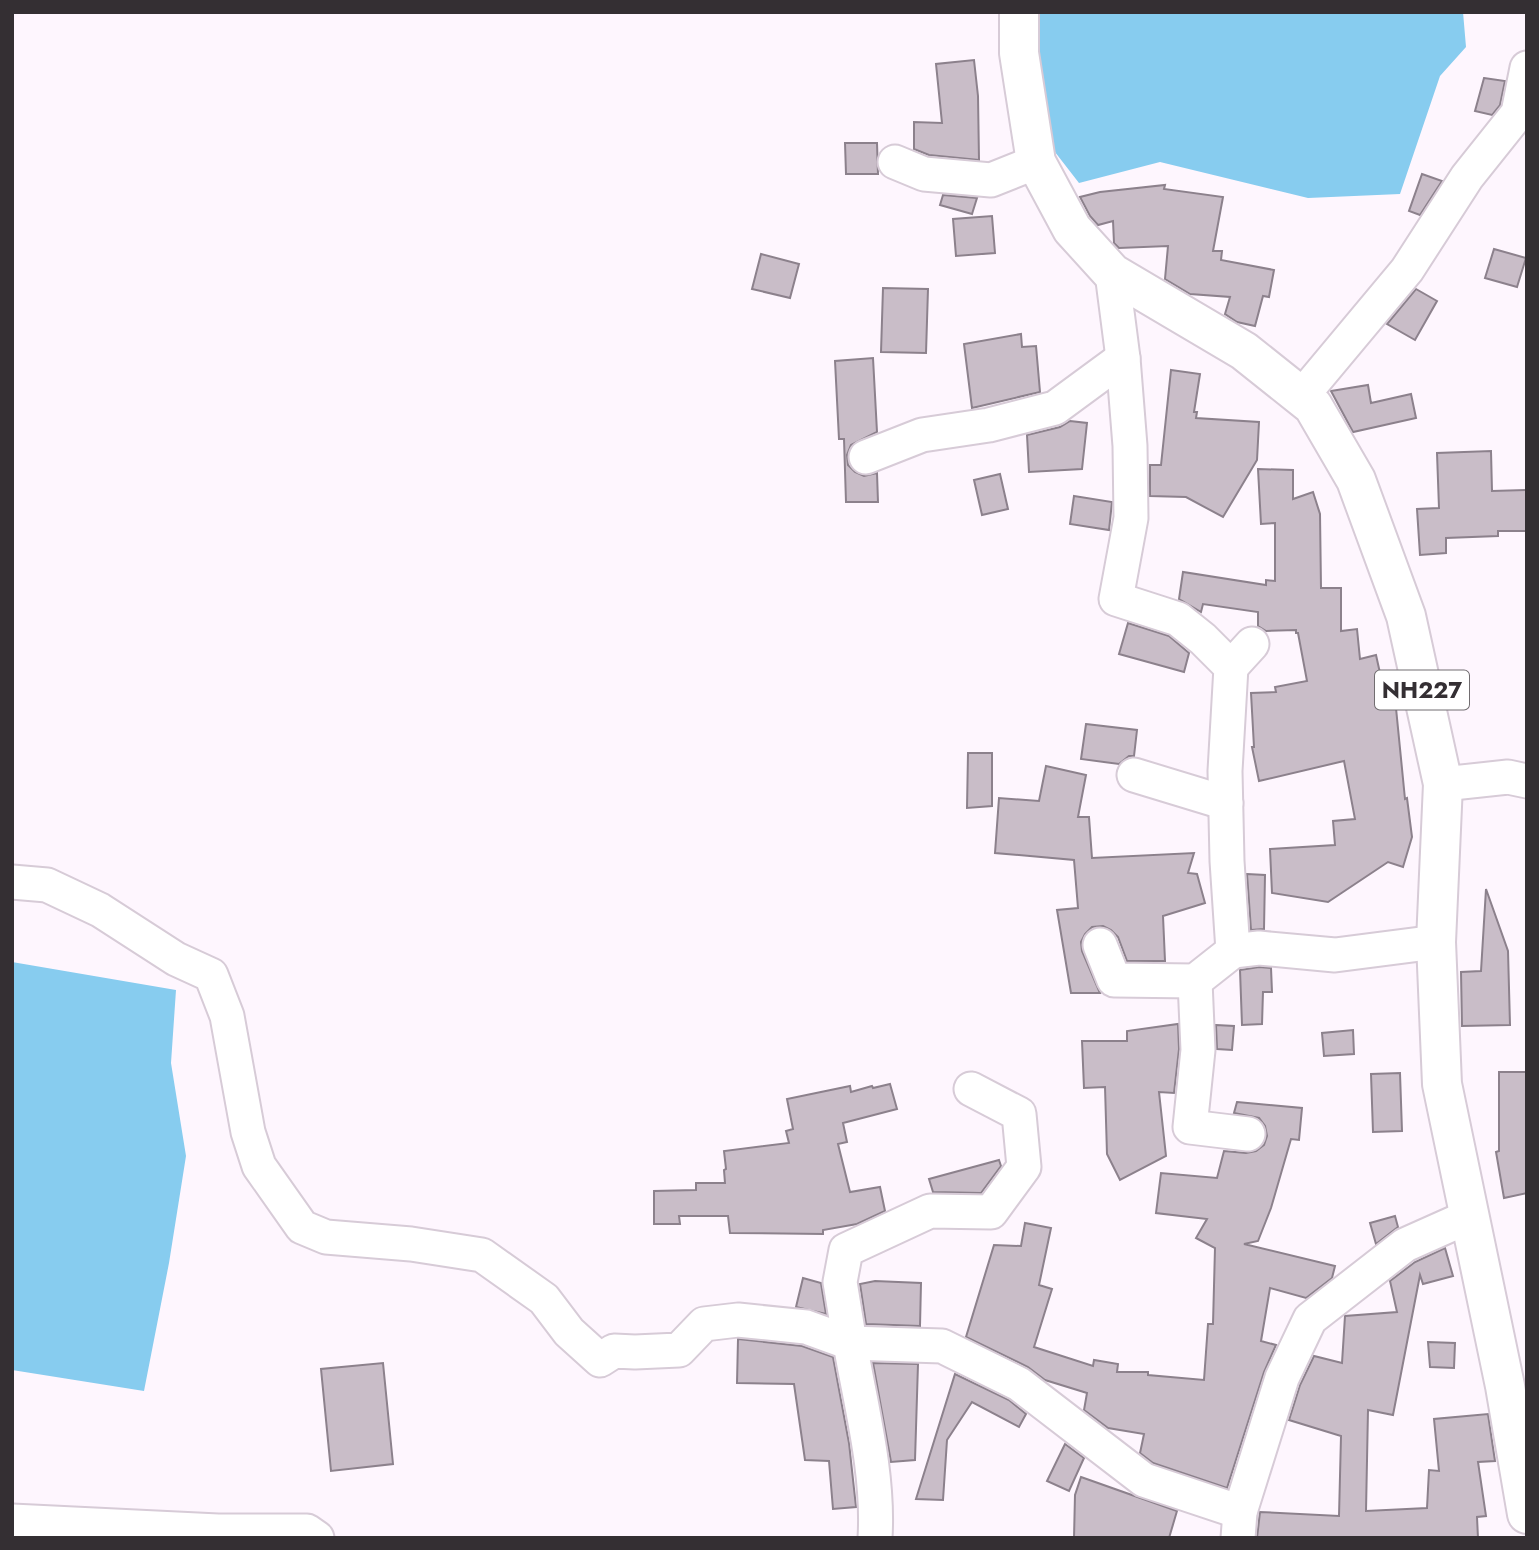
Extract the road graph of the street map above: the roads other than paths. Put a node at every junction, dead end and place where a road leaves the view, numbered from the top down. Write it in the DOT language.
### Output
graph roads {
  1 [pos="1019,12"];
  2 [pos="1527,68"];
  3 [pos="895,162"];
  4 [pos="1036,162"];
  5 [pos="1112,273"];
  6 [pos="1123,358"];
  7 [pos="1301,397"];
  8 [pos="866,457"];
  9 [pos="1134,775"];
  10 [pos="1527,780"];
  11 [pos="1443,784"];
  12 [pos="1226,803"];
  13 [pos="12,882"];
  14 [pos="1436,942"];
  15 [pos="1100,945"];
  16 [pos="1233,951"];
  17 [pos="1195,981"];
  18 [pos="971,1089"];
  19 [pos="1248,1134"];
  20 [pos="1470,1216"];
  21 [pos="850,1343"];
  22 [pos="1527,1514"];
  23 [pos="12,1521"];
  24 [pos="1239,1525"];
  25 [pos="317,1538"];
  26 [pos="876,1538"];
  1 -- 4 [label="highway, NH227"];
  2 -- 7 [label="street"];
  3 -- 4 [label="street"];
  4 -- 5 [label="highway, NH227"];
  5 -- 6 [label="street"];
  5 -- 7 [label="highway, NH227"];
  6 -- 8 [label="street"];
  6 -- 12 [label="street"];
  7 -- 11 [label="highway, NH227"];
  9 -- 12 [label="street"];
  10 -- 11 [label="street"];
  11 -- 14 [label="highway, NH227"];
  12 -- 16 [label="street"];
  13 -- 21 [label="street"];
  14 -- 16 [label="street"];
  14 -- 20 [label="highway, NH227"];
  15 -- 17 [label="street"];
  16 -- 17 [label="street"];
  17 -- 19 [label="street"];
  18 -- 21 [label="street"];
  20 -- 22 [label="highway, NH227"];
  20 -- 24 [label="street"];
  21 -- 24 [label="street"];
  21 -- 26 [label="street"];
  23 -- 25 [label="street"];
}
